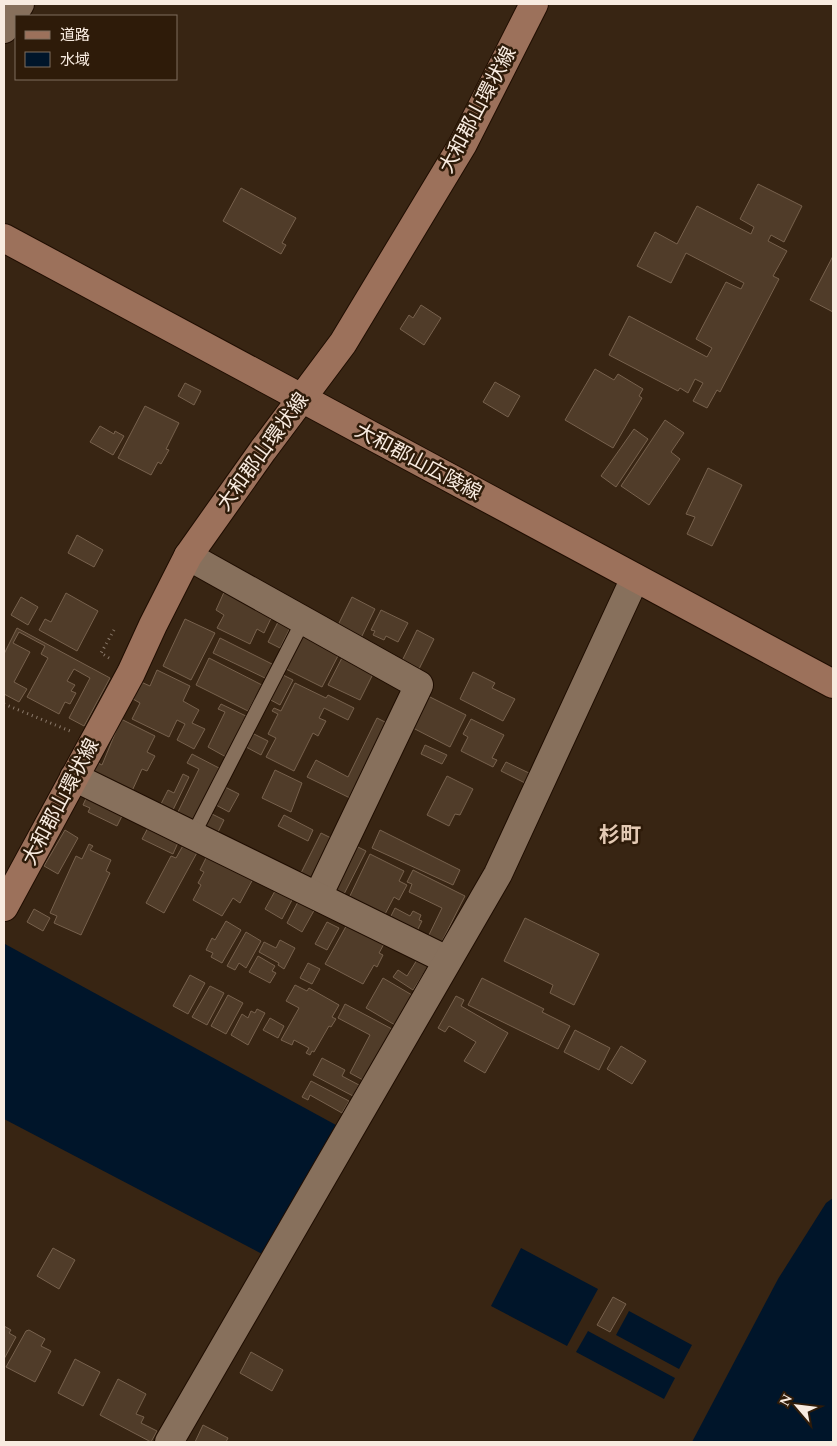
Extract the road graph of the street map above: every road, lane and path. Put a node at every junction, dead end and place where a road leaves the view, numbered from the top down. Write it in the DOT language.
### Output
graph roads {
  1 [pos="20,4"];
  2 [pos="534,4"];
  3 [pos="4,29"];
  4 [pos="4,238"];
  5 [pos="301,399"];
  6 [pos="188,556"];
  7 [pos="635,578"];
  8 [pos="303,620"];
  9 [pos="833,684"];
  10 [pos="4,704"];
  11 [pos="93,741"];
  12 [pos="74,777"];
  13 [pos="193,835"];
  14 [pos="318,896"];
  15 [pos="4,907"];
  16 [pos="447,960"];
  17 [pos="169,1442"];
  1 -- 3 [label="street"];
  2 -- 5 [label="main road, 大和郡山環状線"];
  4 -- 5 [label="main road, 大和郡山広陵線"];
  5 -- 6 [label="main road, 大和郡山環状線"];
  5 -- 7 [label="main road, 大和郡山広陵線"];
  6 -- 8 [label="street"];
  6 -- 11 [label="main road, 大和郡山環状線"];
  7 -- 9 [label="main road, 大和郡山広陵線"];
  7 -- 16 [label="street"];
  8 -- 13 [label="lane"];
  8 -- 14 [label="street"];
  10 -- 11 [label="path"];
  11 -- 12 [label="main road, 大和郡山環状線"];
  12 -- 13 [label="street"];
  12 -- 15 [label="main road, 大和郡山環状線"];
  13 -- 14 [label="street"];
  14 -- 16 [label="street"];
  16 -- 17 [label="street"];
}
